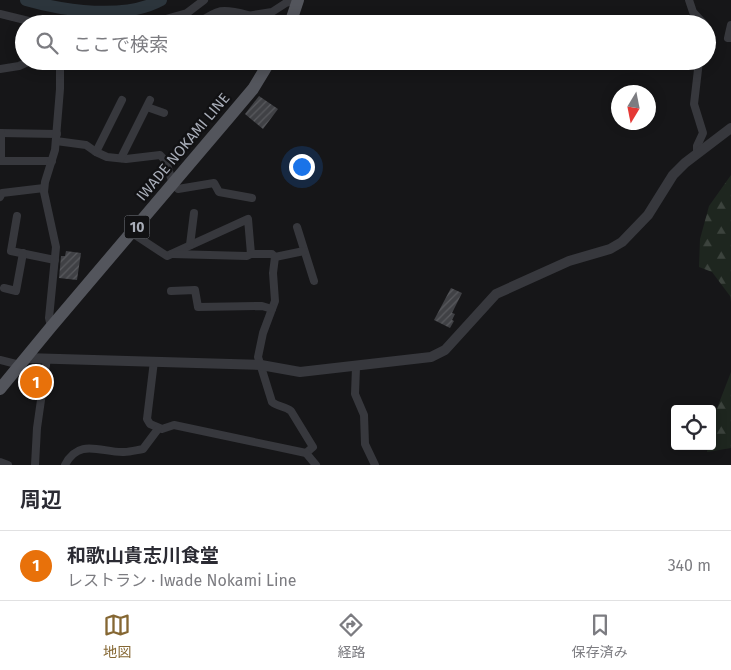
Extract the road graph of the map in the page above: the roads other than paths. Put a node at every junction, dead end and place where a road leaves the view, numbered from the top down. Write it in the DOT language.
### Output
graph roads {
  1 [pos="204,0"];
  2 [pos="296,0"];
  3 [pos="689,0"];
  4 [pos="0,14"];
  5 [pos="180,15"];
  6 [pos="210,15"];
  7 [pos="247,15"];
  8 [pos="256,15"];
  9 [pos="292,15"];
  10 [pos="696,15"];
  11 [pos="15,18"];
  12 [pos="731,25"];
  13 [pos="731,38"];
  14 [pos="15,67"];
  15 [pos="0,69"];
  16 [pos="60,70"];
  17 [pos="265,70"];
  18 [pos="698,70"];
  19 [pos="122,100"];
  20 [pos="164,113"];
  21 [pos="731,128"];
  22 [pos="0,133"];
  23 [pos="56,138"];
  24 [pos="96,152"];
  25 [pos="697,154"];
  26 [pos="121,158"];
  27 [pos="1,161"];
  28 [pos="52,161"];
  29 [pos="173,185"];
  30 [pos="44,188"];
  31 [pos="0,197"];
  32 [pos="252,198"];
  33 [pos="194,214"];
  34 [pos="17,216"];
  35 [pos="297,227"];
  36 [pos="132,233"];
  37 [pos="190,245"];
  38 [pos="304,251"];
  39 [pos="23,253"];
  40 [pos="172,254"];
  41 [pos="251,254"];
  42 [pos="275,258"];
  43 [pos="55,260"];
  44 [pos="314,281"];
  45 [pos="4,288"];
  46 [pos="171,291"];
  47 [pos="272,309"];
  48 [pos="51,326"];
  49 [pos="47,358"];
  50 [pos="0,360"];
  51 [pos="22,361"];
  52 [pos="154,361"];
  53 [pos="260,365"];
  54 [pos="356,367"];
  55 [pos="0,389"];
  56 [pos="158,429"];
  57 [pos="306,453"];
  58 [pos="0,462"];
  59 [pos="8,465"];
  60 [pos="35,465"];
  61 [pos="65,465"];
  62 [pos="316,465"];
  63 [pos="375,465"];
  1 -- 5 [label="street"];
  2 -- 8 [label="street"];
  2 -- 9 [label="main road"];
  3 -- 10 [label="street"];
  4 -- 11 [label="street"];
  6 -- 7 [label="street"];
  12 -- 13 [label="street"];
  14 -- 15 [label="street"];
  16 -- 23 [label="street"];
  17 -- 29 [label="main road, IWADE NOKAMI LINE / 10"];
  18 -- 25 [label="street"];
  19 -- 24 [label="street"];
  20 -- 26 [label="street"];
  21 -- 25 [label="street"];
  22 -- 23 [label="street"];
  22 -- 27 [label="street"];
  23 -- 24 [label="street"];
  23 -- 28 [label="street"];
  24 -- 26 [label="street"];
  25 -- 54 [label="street"];
  26 -- 29 [label="street"];
  27 -- 28 [label="street"];
  28 -- 30 [label="street"];
  29 -- 32 [label="street"];
  29 -- 36 [label="main road, IWADE NOKAMI LINE / 10"];
  30 -- 31 [label="street"];
  30 -- 43 [label="street"];
  33 -- 37 [label="street"];
  34 -- 39 [label="street"];
  35 -- 38 [label="street"];
  36 -- 40 [label="street"];
  36 -- 48 [label="main road, IWADE NOKAMI LINE / 10"];
  37 -- 40 [label="street"];
  37 -- 41 [label="street"];
  38 -- 42 [label="street"];
  38 -- 44 [label="street"];
  39 -- 43 [label="street"];
  39 -- 45 [label="street"];
  40 -- 41 [label="street"];
  41 -- 42 [label="street"];
  42 -- 47 [label="street"];
  43 -- 48 [label="street"];
  46 -- 47 [label="street"];
  47 -- 53 [label="street"];
  48 -- 51 [label="main road, IWADE NOKAMI LINE / 10"];
  49 -- 51 [label="street"];
  49 -- 52 [label="street"];
  49 -- 60 [label="street"];
  50 -- 51 [label="street"];
  51 -- 55 [label="main road, IWADE NOKAMI LINE / 10"];
  52 -- 53 [label="street"];
  52 -- 56 [label="street"];
  53 -- 54 [label="street"];
  53 -- 57 [label="street"];
  54 -- 63 [label="street"];
  56 -- 57 [label="street"];
  56 -- 61 [label="street"];
  57 -- 62 [label="street"];
  58 -- 59 [label="street"];
}
